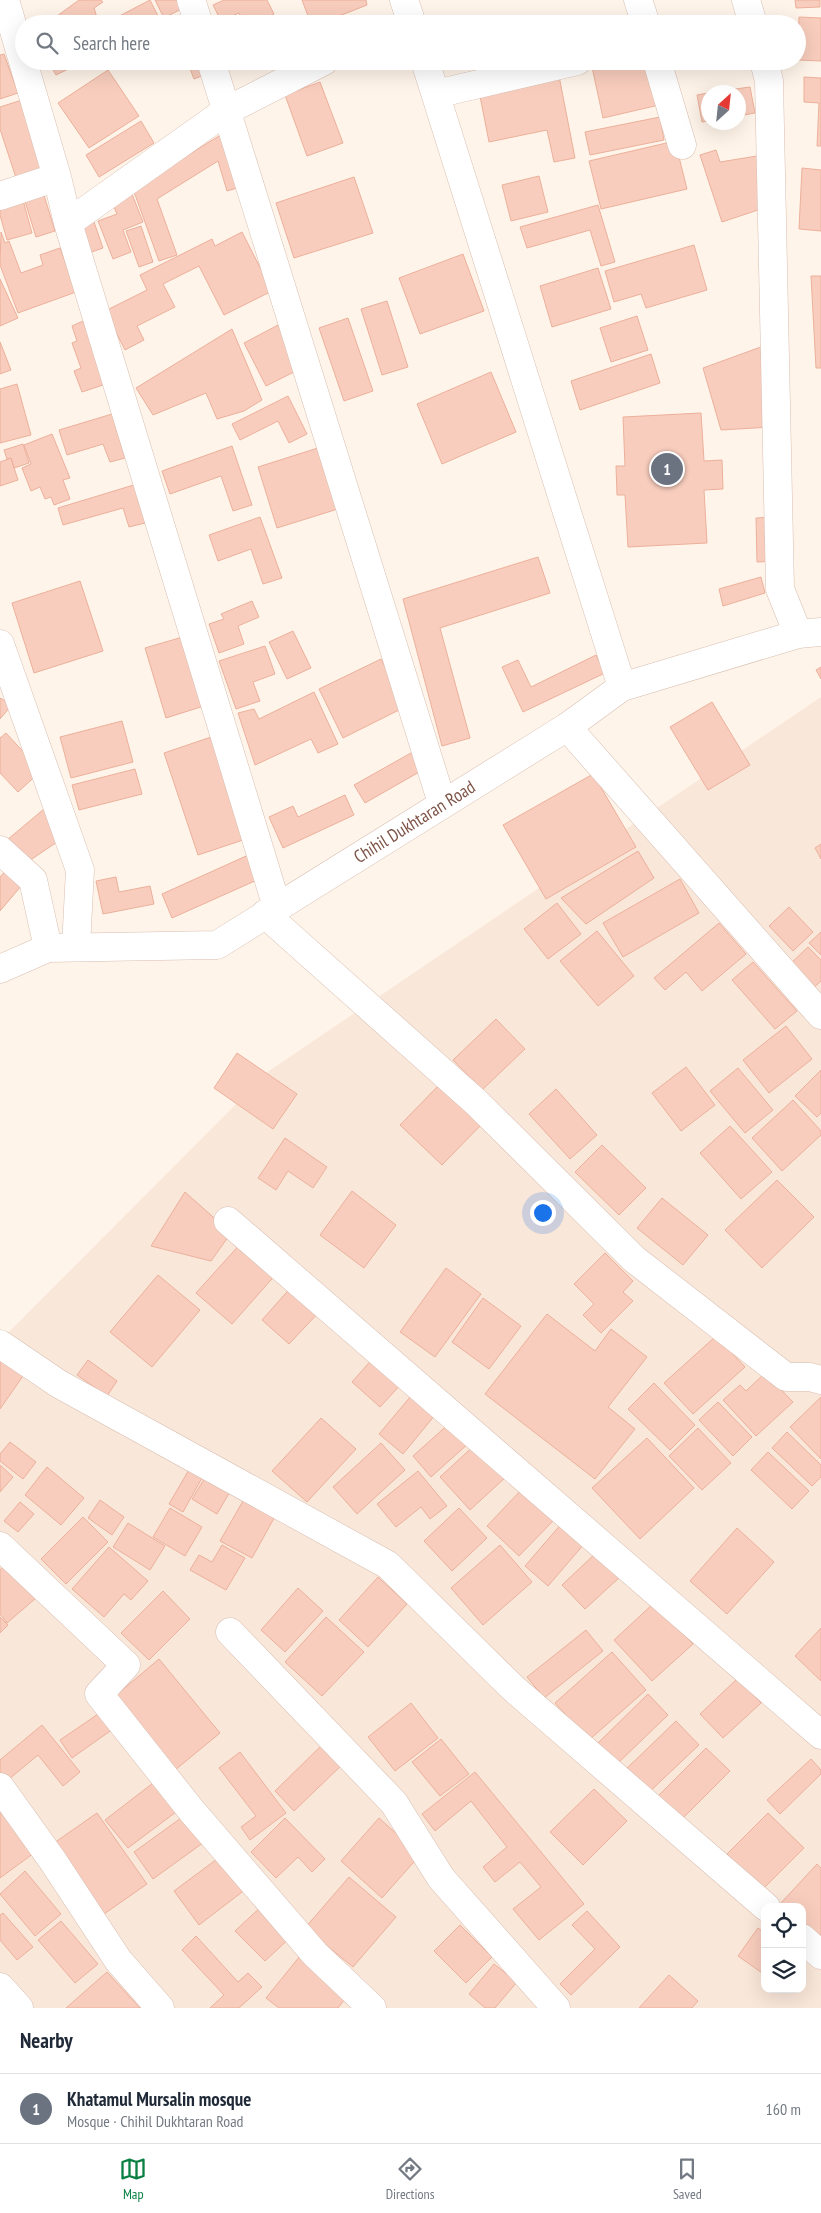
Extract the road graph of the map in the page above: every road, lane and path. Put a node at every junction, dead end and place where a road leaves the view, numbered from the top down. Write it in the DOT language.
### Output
graph roads {
  1 [pos="5,0"];
  2 [pos="191,0"];
  3 [pos="638,0"];
  4 [pos="746,0"];
  5 [pos="196,15"];
  6 [pos="643,15"];
  7 [pos="750,15"];
  8 [pos="15,34"];
  9 [pos="26,70"];
  10 [pos="214,70"];
  11 [pos="306,70"];
  12 [pos="428,70"];
  13 [pos="539,70"];
  14 [pos="660,70"];
  15 [pos="766,70"];
  16 [pos="436,94"];
  17 [pos="226,111"];
  18 [pos="682,145"];
  19 [pos="57,177"];
  20 [pos="0,196"];
  21 [pos="68,223"];
  22 [pos="809,633"];
  23 [pos="0,644"];
  24 [pos="622,687"];
  25 [pos="567,727"];
  26 [pos="442,803"];
  27 [pos="0,850"];
  28 [pos="271,911"];
  29 [pos="76,947"];
  30 [pos="48,948"];
  31 [pos="0,970"];
  32 [pos="821,1015"];
  33 [pos="228,1220"];
  34 [pos="0,1344"];
  35 [pos="821,1380"];
  36 [pos="0,1546"];
  37 [pos="230,1632"];
  38 [pos="821,1735"];
  39 [pos="0,1787"];
  40 [pos="761,1903"];
  41 [pos="806,1941"];
  42 [pos="821,1954"];
  43 [pos="0,1987"];
  44 [pos="19,2008"];
  45 [pos="160,2008"];
  46 [pos="372,2008"];
  47 [pos="556,2008"];
  1 -- 8 [label="street"];
  2 -- 5 [label="street"];
  3 -- 6 [label="street"];
  4 -- 7 [label="street"];
  9 -- 19 [label="street"];
  10 -- 17 [label="street"];
  11 -- 17 [label="street"];
  12 -- 16 [label="street"];
  13 -- 16 [label="street"];
  14 -- 18 [label="street"];
  15 -- 22 [label="street"];
  16 -- 24 [label="street"];
  17 -- 21 [label="street"];
  17 -- 26 [label="street"];
  19 -- 20 [label="street"];
  19 -- 21 [label="street"];
  21 -- 28 [label="street"];
  22 -- 24 [label="street, Chihil Dukhtaran Road"];
  23 -- 29 [label="street"];
  24 -- 25 [label="street, Chihil Dukhtaran Road"];
  25 -- 26 [label="street, Chihil Dukhtaran Road"];
  25 -- 32 [label="street"];
  26 -- 28 [label="street, Chihil Dukhtaran Road"];
  27 -- 30 [label="street"];
  28 -- 29 [label="street, Chihil Dukhtaran Road"];
  28 -- 35 [label="street"];
  29 -- 30 [label="street, Chihil Dukhtaran Road"];
  30 -- 31 [label="street, Chihil Dukhtaran Road"];
  33 -- 38 [label="street"];
  34 -- 40 [label="street"];
  36 -- 46 [label="street"];
  37 -- 47 [label="street"];
  39 -- 45 [label="street"];
  41 -- 42 [label="street"];
  43 -- 44 [label="street"];
}
